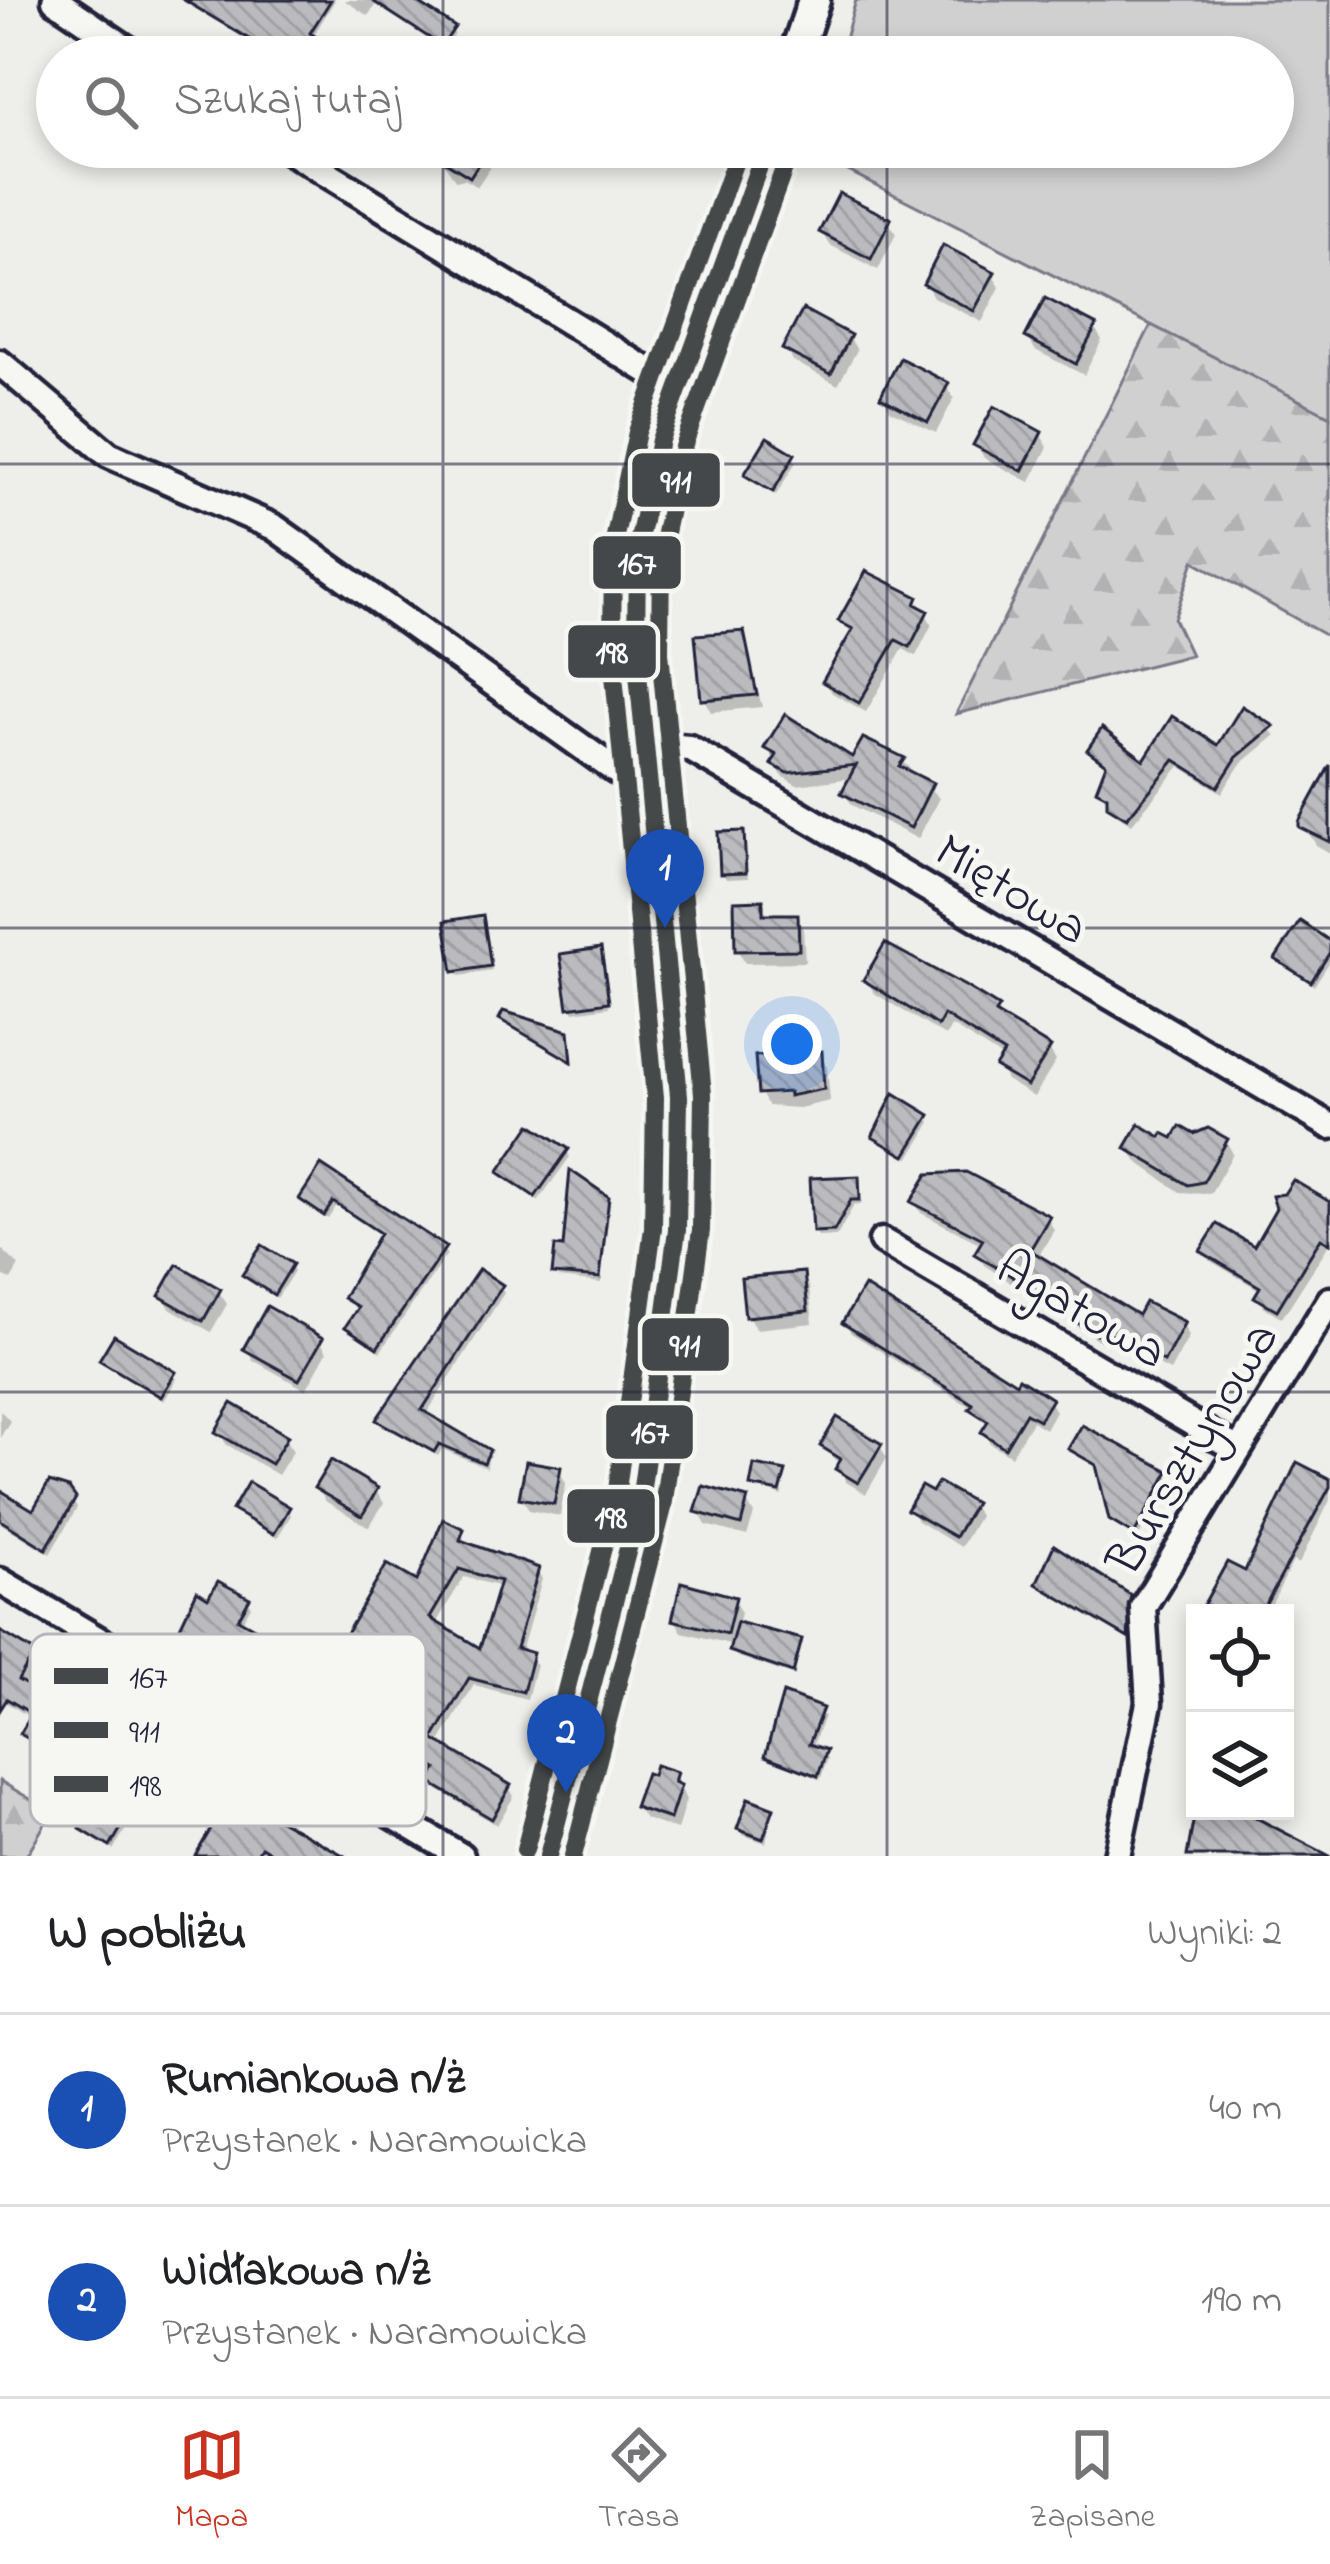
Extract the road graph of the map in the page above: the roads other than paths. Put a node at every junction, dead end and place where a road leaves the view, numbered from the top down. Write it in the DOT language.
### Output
graph roads {
  1 [pos="55,0"];
  2 [pos="814,0"];
  3 [pos="108,36"];
  4 [pos="803,36"];
  5 [pos="318,168"];
  6 [pos="758,168"];
  7 [pos="0,363"];
  8 [pos="680,382"];
  9 [pos="644,745"];
  10 [pos="616,771"];
  11 [pos="1330,1126"];
  12 [pos="882,1241"];
  13 [pos="1330,1300"];
  14 [pos="1238,1450"];
  15 [pos="0,1581"];
  16 [pos="89,1634"];
  17 [pos="411,1826"];
  18 [pos="461,1856"];
  19 [pos="548,1856"];
  20 [pos="1117,1856"];
  1 -- 3 [label="street"];
  2 -- 4 [label="street"];
  5 -- 8 [label="street"];
  6 -- 8 [label="street"];
  7 -- 10 [label="street"];
  8 -- 9 [label="street"];
  9 -- 11 [label="street, Miętowa"];
  9 -- 19 [label="street"];
  12 -- 14 [label="street, Agatowa"];
  13 -- 14 [label="street, Bursztynowa"];
  14 -- 20 [label="street, Bursztynowa"];
  15 -- 16 [label="street"];
  17 -- 18 [label="street"];
}
